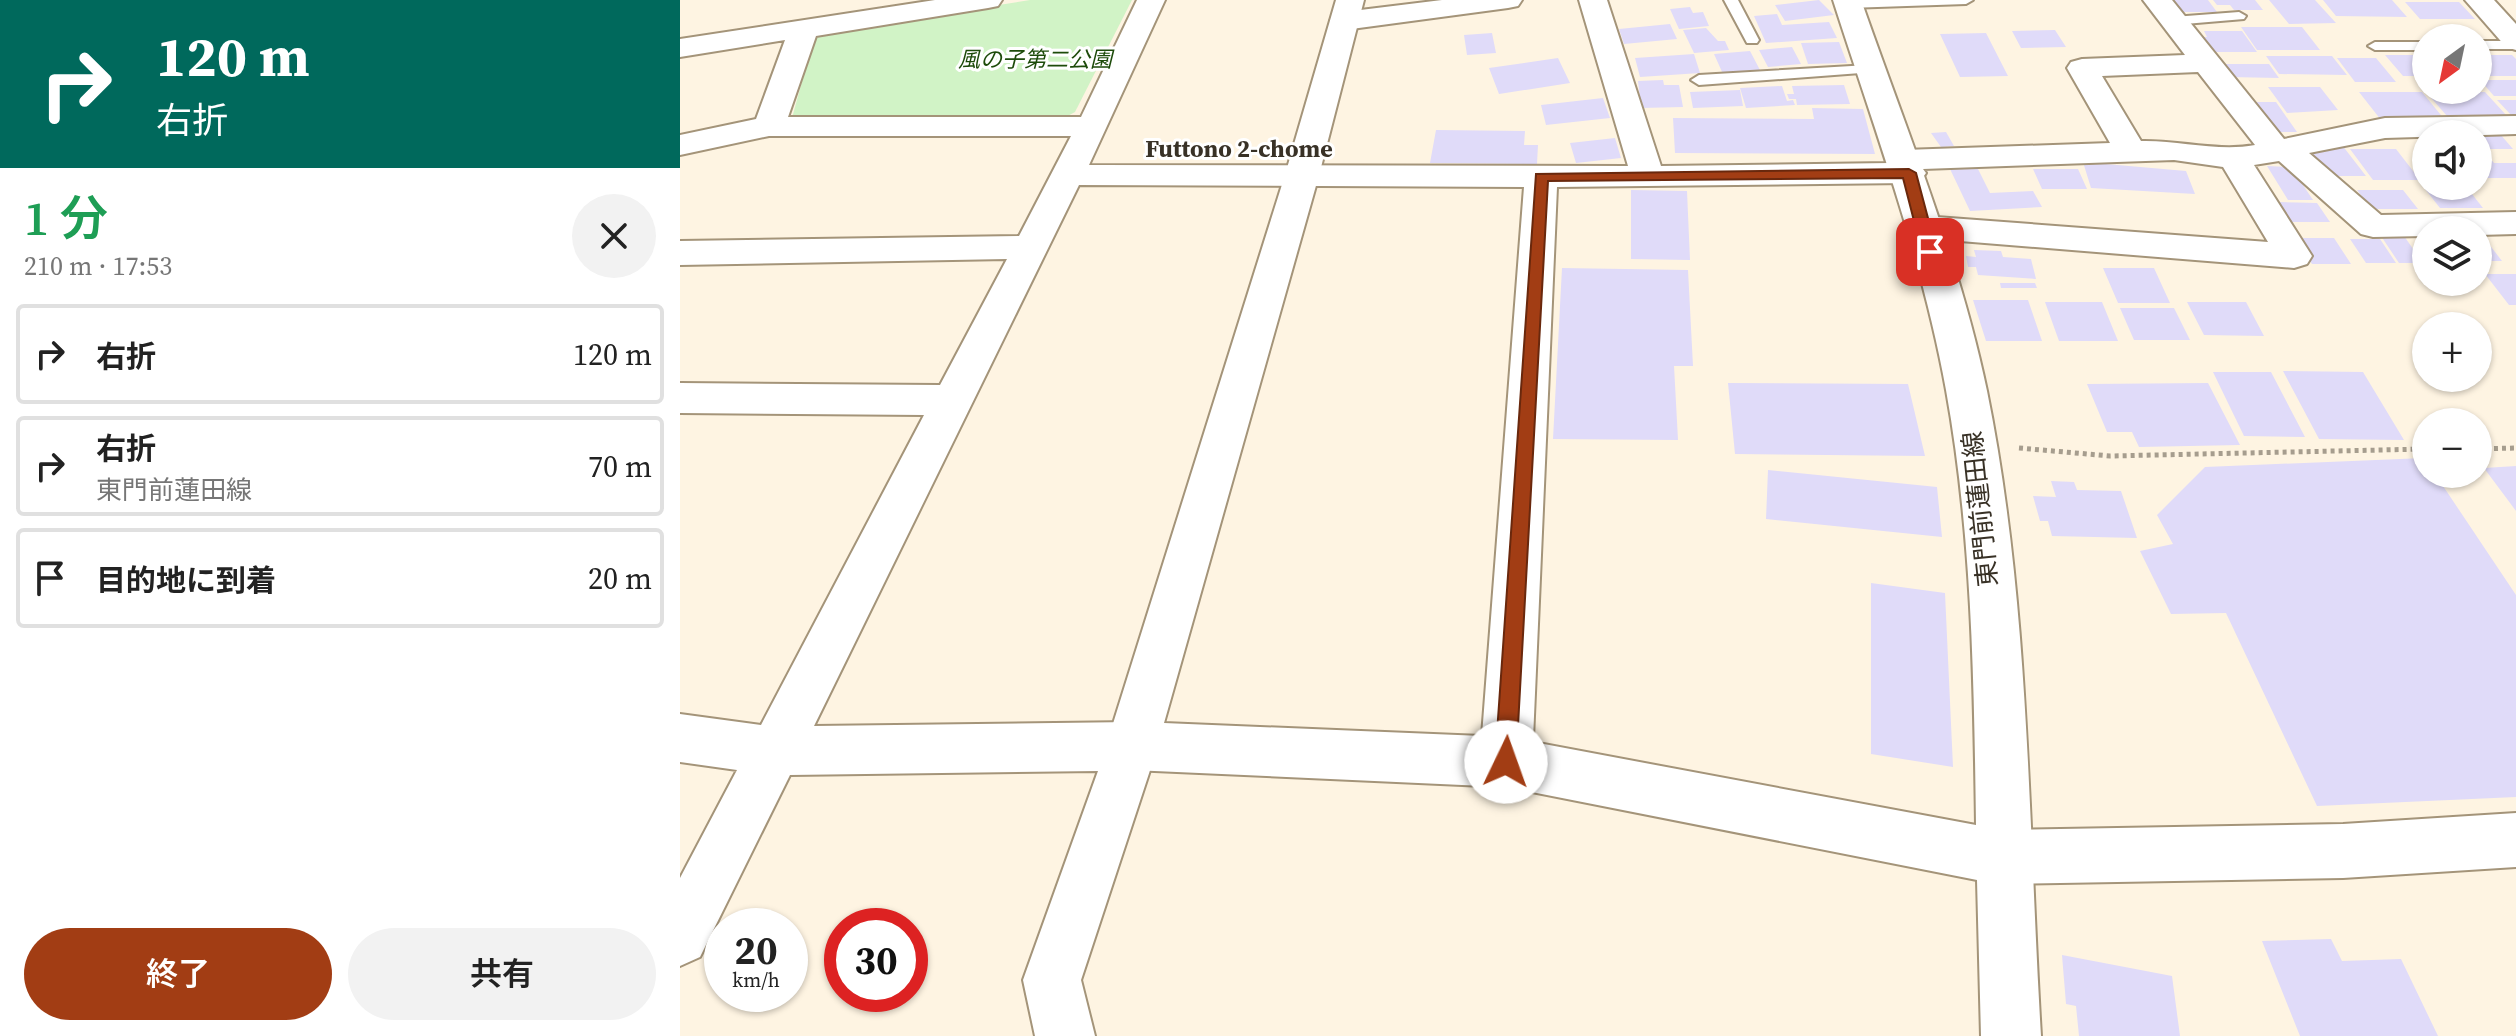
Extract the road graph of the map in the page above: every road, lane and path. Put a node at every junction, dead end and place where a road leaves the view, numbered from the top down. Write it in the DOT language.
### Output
graph roads {
  1 [pos="1151,0"];
  2 [pos="1508,0"];
  3 [pos="1593,0"];
  4 [pos="1731,0"];
  5 [pos="1945,0"];
  6 [pos="1966,0"];
  7 [pos="974,1"];
  8 [pos="1847,2"];
  9 [pos="2482,4"];
  10 [pos="1347,10"];
  11 [pos="2165,10"];
  12 [pos="2516,12"];
  13 [pos="2239,16"];
  14 [pos="804,29"];
  15 [pos="1752,40"];
  16 [pos="2516,43"];
  17 [pos="2492,44"];
  18 [pos="2375,46"];
  19 [pos="2412,46"];
  20 [pos="680,48"];
  21 [pos="2206,63"];
  22 [pos="1869,69"];
  23 [pos="1699,80"];
  24 [pos="2516,125"];
  25 [pos="769,126"];
  26 [pos="1092,127"];
  27 [pos="680,145"];
  28 [pos="2130,150"];
  29 [pos="2281,151"];
  30 [pos="2234,159"];
  31 [pos="1906,166"];
  32 [pos="1647,174"];
  33 [pos="1066,175"];
  34 [pos="1302,175"];
  35 [pos="1541,177"];
  36 [pos="2516,223"];
  37 [pos="1923,227"];
  38 [pos="1031,247"];
  39 [pos="680,253"];
  40 [pos="680,398"];
  41 [pos="953,400"];
  42 [pos="1976,444"];
  43 [pos="2516,448"];
  44 [pos="2412,449"];
  45 [pos="2492,449"];
  46 [pos="680,738"];
  47 [pos="1132,746"];
  48 [pos="773,751"];
  49 [pos="1506,762"];
  50 [pos="2516,840"];
  51 [pos="2001,857"];
  52 [pos="680,937"];
  53 [pos="1052,980"];
  54 [pos="1033,1036"];
  55 [pos="1065,1036"];
  56 [pos="2011,1036"];
  1 -- 26 [label="street"];
  2 -- 10 [label="street"];
  3 -- 32 [label="street"];
  4 -- 15 [label="lane"];
  5 -- 6 [label="lane"];
  5 -- 8 [label="lane"];
  7 -- 14 [label="street"];
  8 -- 22 [label="street, 東門前蓮田線"];
  9 -- 12 [label="street"];
  9 -- 16 [label="street"];
  10 -- 34 [label="street"];
  11 -- 13 [label="lane"];
  11 -- 21 [label="street"];
  14 -- 20 [label="street"];
  14 -- 25 [label="street"];
  16 -- 17 [label="lane"];
  18 -- 19 [label="lane"];
  21 -- 28 [label="street"];
  21 -- 29 [label="street"];
  22 -- 23 [label="lane"];
  22 -- 31 [label="street, 東門前蓮田線"];
  24 -- 29 [label="street"];
  25 -- 26 [label="street"];
  25 -- 27 [label="street"];
  26 -- 33 [label="street"];
  28 -- 30 [label="street"];
  28 -- 31 [label="street"];
  29 -- 30 [label="street"];
  29 -- 36 [label="street"];
  30 -- 37 [label="street"];
  31 -- 32 [label="street"];
  31 -- 37 [label="street, 東門前蓮田線"];
  32 -- 35 [label="street"];
  33 -- 34 [label="street"];
  33 -- 38 [label="street"];
  34 -- 35 [label="street"];
  34 -- 47 [label="street"];
  35 -- 49 [label="street"];
  37 -- 42 [label="street, 東門前蓮田線"];
  38 -- 39 [label="street"];
  38 -- 41 [label="street"];
  40 -- 41 [label="street"];
  41 -- 48 [label="street"];
  42 -- 44 [label="path"];
  42 -- 51 [label="street, 東門前蓮田線"];
  43 -- 45 [label="path"];
  46 -- 48 [label="street"];
  47 -- 48 [label="street"];
  47 -- 49 [label="street"];
  47 -- 53 [label="street"];
  48 -- 52 [label="street"];
  49 -- 51 [label="street"];
  50 -- 51 [label="street"];
  51 -- 56 [label="street, 東門前蓮田線"];
  53 -- 54 [label="street"];
  53 -- 55 [label="street"];
}
